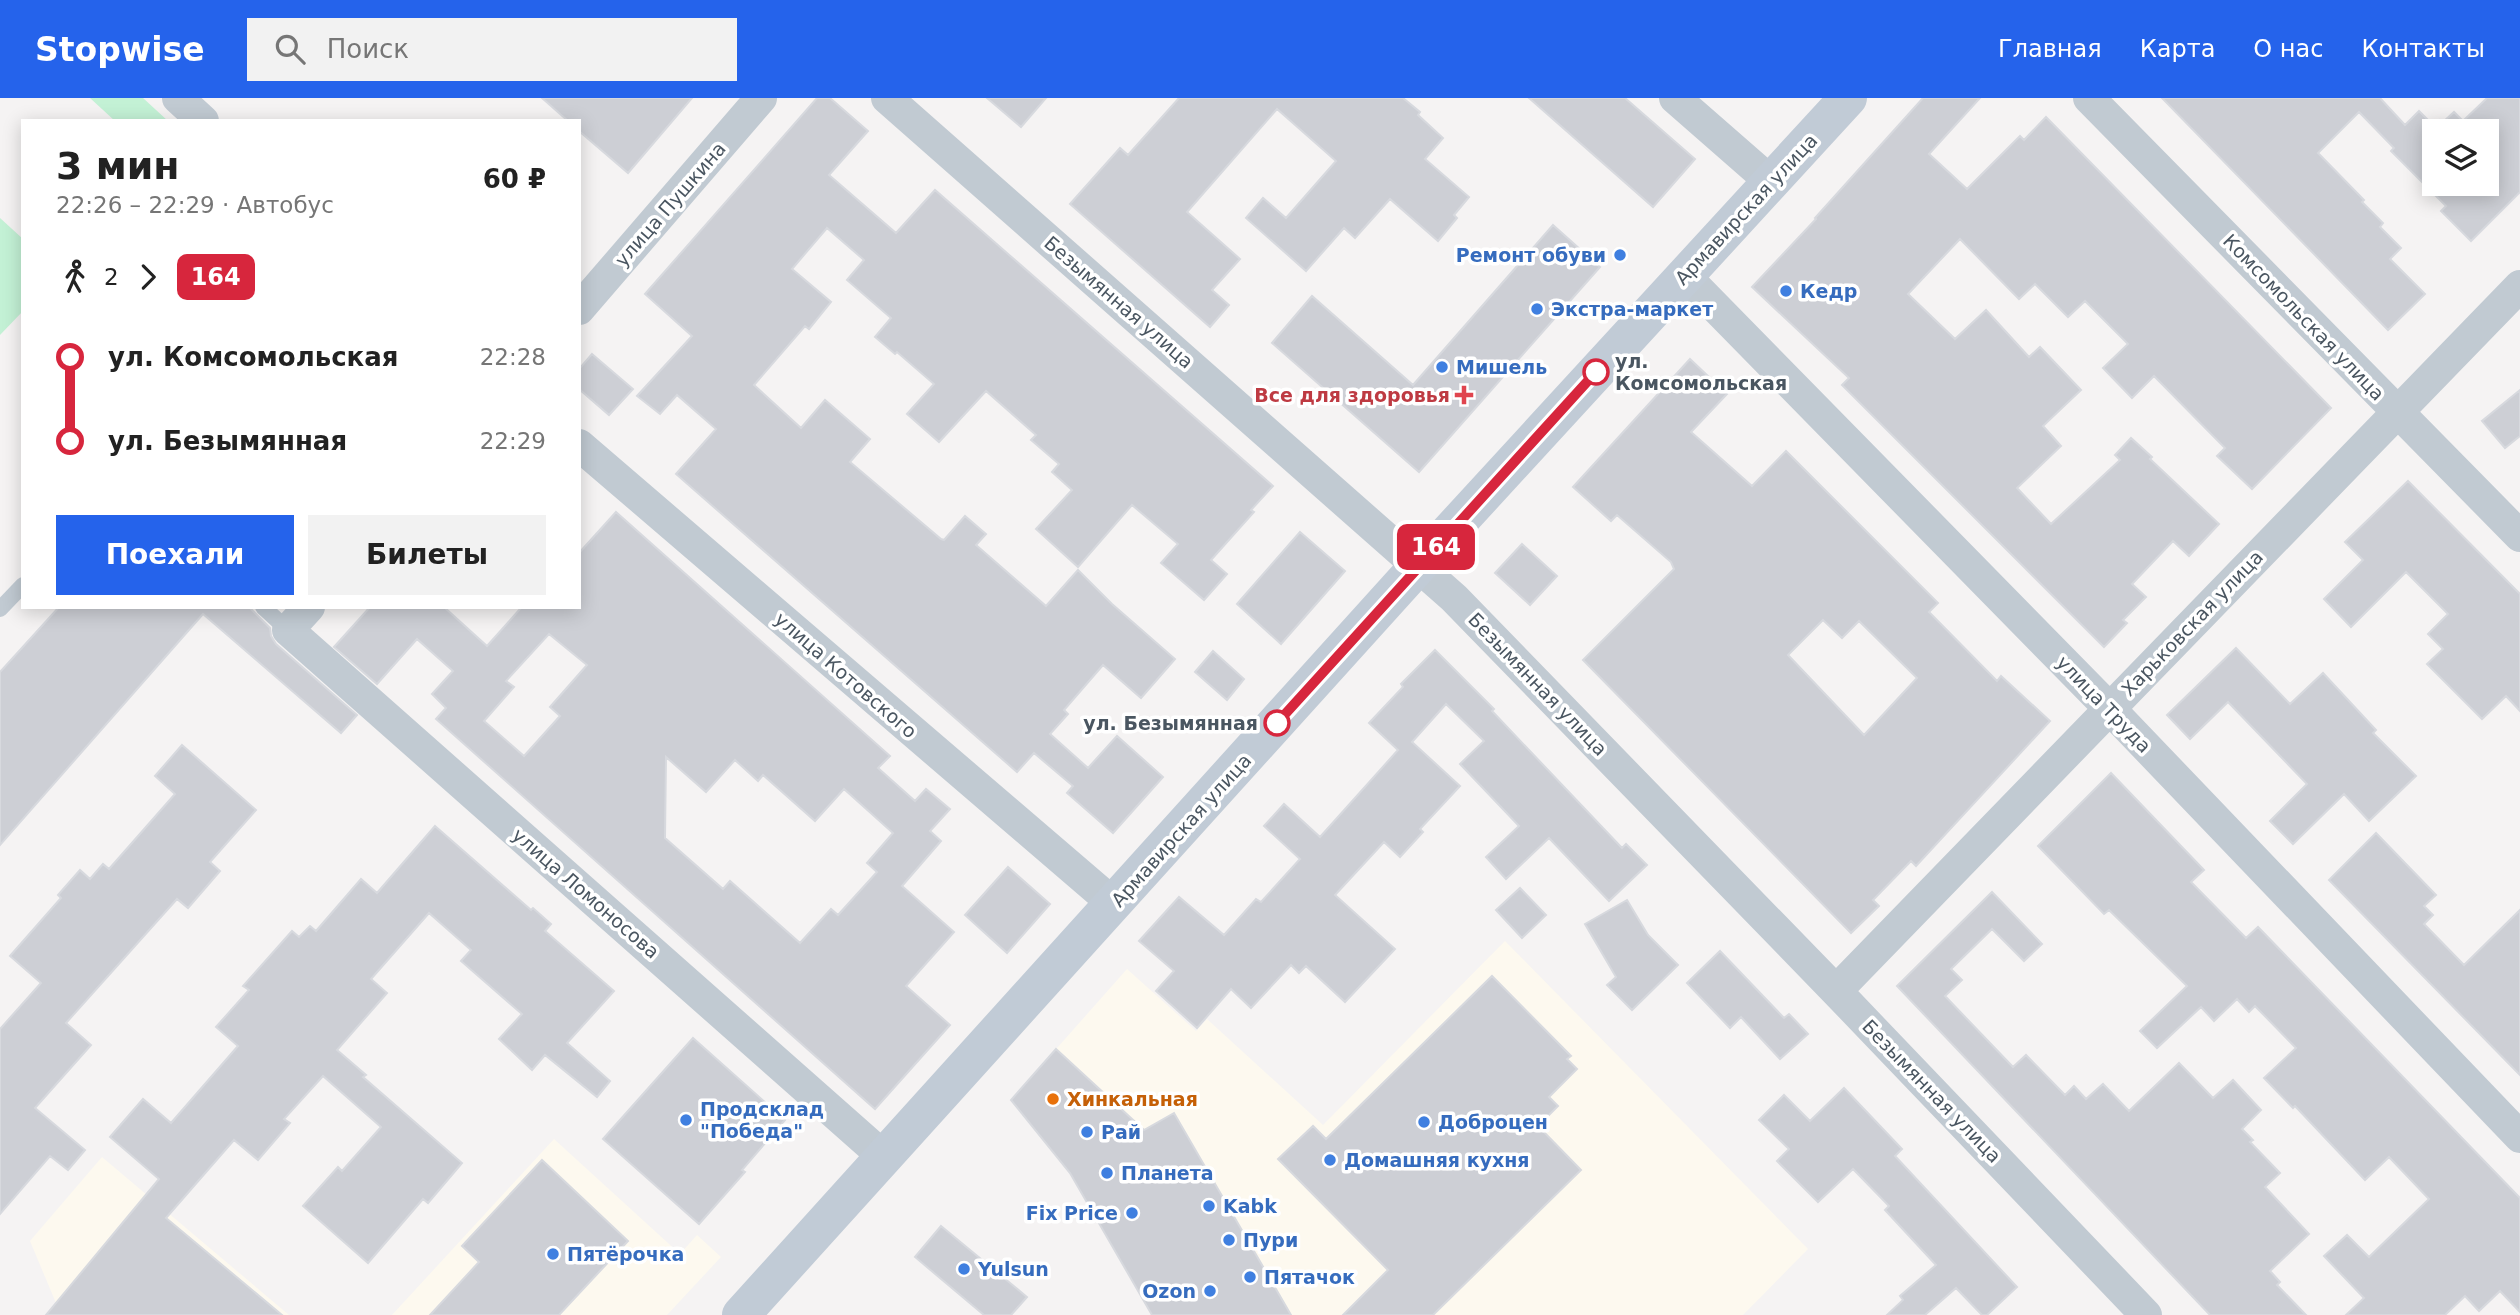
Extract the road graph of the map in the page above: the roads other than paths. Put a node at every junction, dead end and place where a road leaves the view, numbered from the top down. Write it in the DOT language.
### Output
graph roads {
  1 [pos="178,98"];
  2 [pos="761,98"];
  3 [pos="887,98"];
  4 [pos="1675,98"];
  5 [pos="1848,98"];
  6 [pos="2089,98"];
  7 [pos="201,119"];
  8 [pos="1771,182"];
  9 [pos="1684,275"];
  10 [pos="2520,286"];
  11 [pos="581,307"];
  12 [pos="2397,412"];
  13 [pos="581,447"];
  14 [pos="2520,536"];
  15 [pos="1419,565"];
  16 [pos="21,587"];
  17 [pos="0,609"];
  18 [pos="265,609"];
  19 [pos="307,609"];
  20 [pos="288,630"];
  21 [pos="2110,709"];
  22 [pos="1114,904"];
  23 [pos="1836,991"];
  24 [pos="2520,1137"];
  25 [pos="884,1157"];
  26 [pos="741,1315"];
  27 [pos="2146,1315"];
  1 -- 7 [label="street"];
  2 -- 11 [label="street, улица Пушкина"];
  3 -- 15 [label="street, Безымянная улица"];
  4 -- 8 [label="street"];
  5 -- 8 [label="street, Армавирская улица"];
  6 -- 12 [label="street, Комсомольская улица"];
  8 -- 9 [label="street, Армавирская улица"];
  9 -- 15 [label="street, Армавирская улица"];
  9 -- 21 [label="street, улица Труда"];
  10 -- 12 [label="street, Харьковская улица"];
  12 -- 14 [label="street, Комсомольская улица"];
  12 -- 21 [label="street, Харьковская улица"];
  13 -- 22 [label="street, улица Котовского"];
  15 -- 22 [label="street, Армавирская улица"];
  15 -- 23 [label="street, Безымянная улица"];
  16 -- 17 [label="lane"];
  18 -- 20 [label="lane"];
  19 -- 20 [label="street"];
  20 -- 25 [label="street, улица Ломоносова"];
  21 -- 23 [label="street, Харьковская улица"];
  21 -- 24 [label="street, улица Труда"];
  22 -- 25 [label="street, Армавирская улица"];
  23 -- 27 [label="street, Безымянная улица"];
  25 -- 26 [label="street, Армавирская улица"];
}
